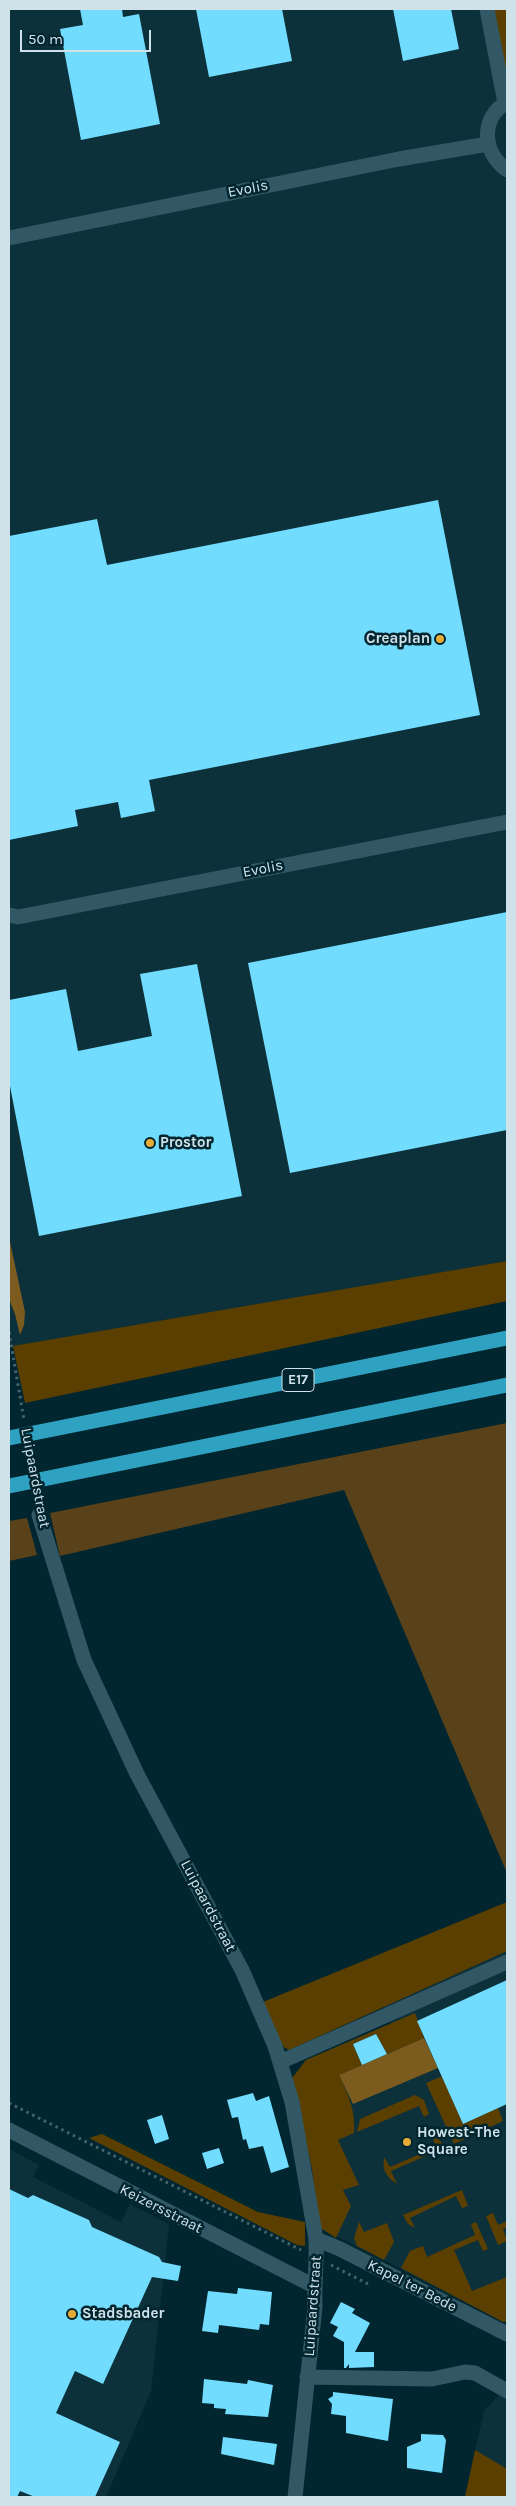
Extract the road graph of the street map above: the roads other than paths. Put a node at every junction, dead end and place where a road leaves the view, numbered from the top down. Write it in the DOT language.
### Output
graph roads {
  1 [pos="487,9"];
  2 [pos="506,102"];
  3 [pos="488,144"];
  4 [pos="507,170"];
  5 [pos="9,238"];
  6 [pos="507,822"];
  7 [pos="12,920"];
  8 [pos="507,1338"];
  9 [pos="507,1384"];
  10 [pos="9,1438"];
  11 [pos="9,1486"];
  12 [pos="39,1515"];
  13 [pos="507,1962"];
  14 [pos="280,2062"];
  15 [pos="9,2130"];
  16 [pos="316,2239"];
  17 [pos="314,2286"];
  18 [pos="507,2334"];
  19 [pos="307,2377"];
  20 [pos="507,2391"];
  21 [pos="295,2497"];
  1 -- 2 [label="street"];
  2 -- 3 [label="street"];
  3 -- 4 [label="street"];
  3 -- 5 [label="street, Evolis"];
  6 -- 7 [label="street, Evolis"];
  8 -- 10 [label="highway, E17"];
  9 -- 11 [label="highway"];
  12 -- 14 [label="street, Luipaardstraat"];
  13 -- 14 [label="street"];
  14 -- 16 [label="street, Luipaardstraat"];
  15 -- 17 [label="street, Keizersstraat"];
  16 -- 17 [label="street, Luipaardstraat"];
  16 -- 18 [label="street, Kapel ter Bede"];
  17 -- 19 [label="street, Luipaardstraat"];
  19 -- 20 [label="street"];
  19 -- 21 [label="street, Luipaardstraat"];
}
